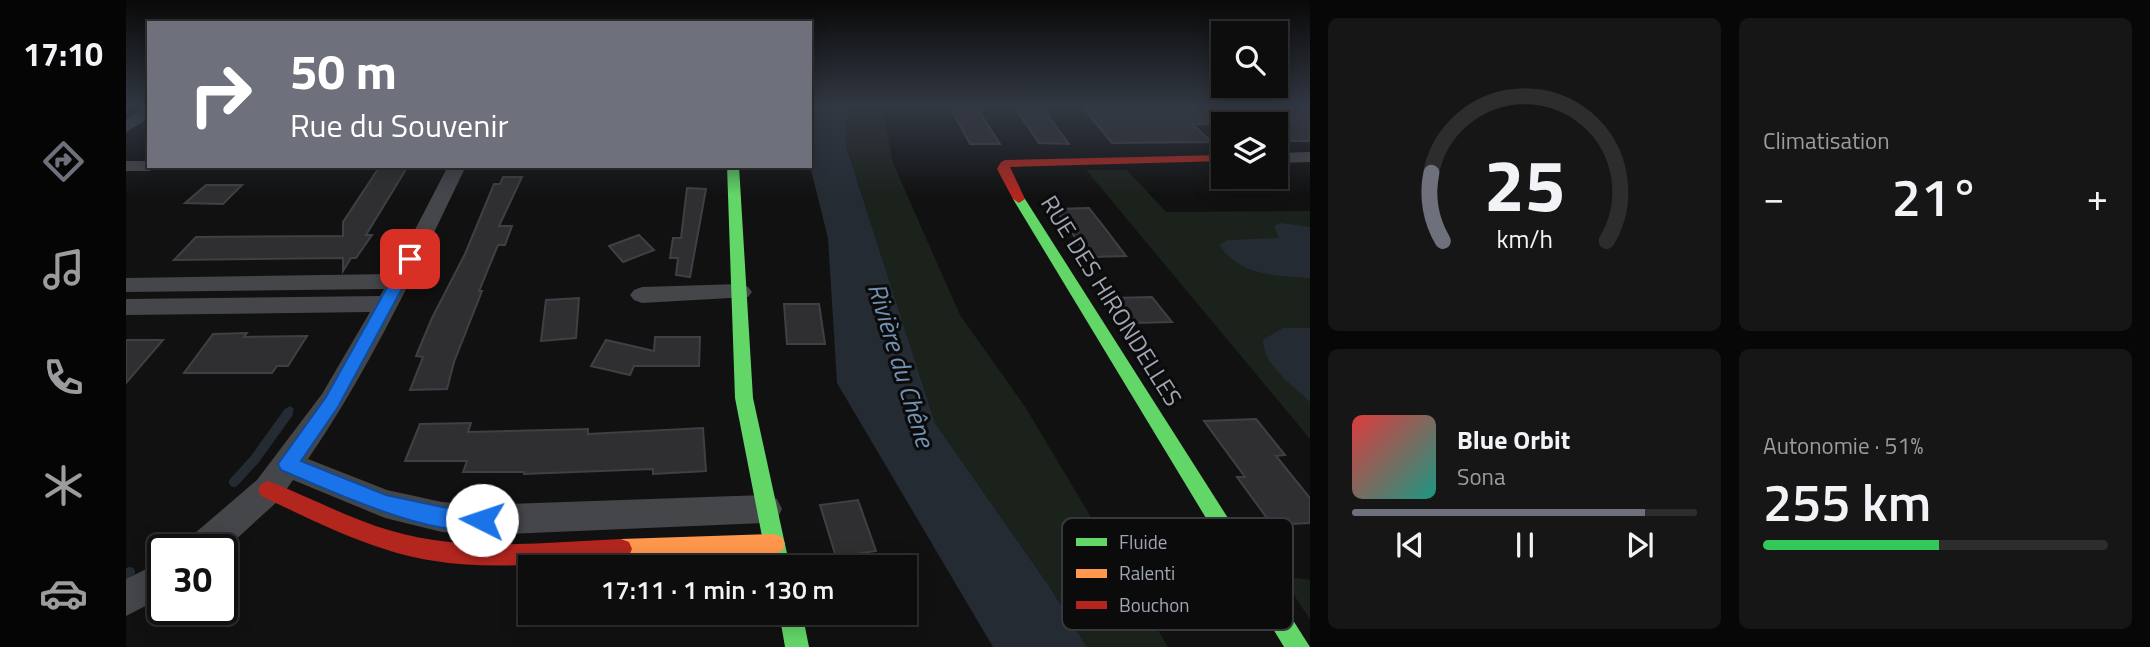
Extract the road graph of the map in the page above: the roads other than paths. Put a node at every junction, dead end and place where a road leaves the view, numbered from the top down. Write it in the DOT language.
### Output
graph roads {
  1 [pos="1310,157"];
  2 [pos="1211,158"];
  3 [pos="1288,158"];
  4 [pos="126,166"];
  5 [pos="147,166"];
  6 [pos="456,168"];
  7 [pos="733,168"];
  8 [pos="126,285"];
  9 [pos="393,292"];
  10 [pos="740,292"];
  11 [pos="642,295"];
  12 [pos="126,307"];
  13 [pos="288,464"];
  14 [pos="268,490"];
  15 [pos="766,509"];
  16 [pos="1218,518"];
  17 [pos="218,534"];
  18 [pos="774,544"];
  19 [pos="776,555"];
  20 [pos="147,587"];
  21 [pos="126,598"];
  22 [pos="793,625"];
  23 [pos="1287,630"];
  24 [pos="797,647"];
  25 [pos="1298,647"];
  1 -- 3 [label="street"];
  2 -- 16 [label="street, RUE DES HIRONDELLES"];
  4 -- 5 [label="street"];
  6 -- 9 [label="street"];
  7 -- 10 [label="street"];
  8 -- 9 [label="street"];
  9 -- 12 [label="street"];
  9 -- 13 [label="street"];
  10 -- 11 [label="street"];
  10 -- 15 [label="street"];
  13 -- 14 [label="street"];
  13 -- 15 [label="street"];
  14 -- 17 [label="street"];
  14 -- 18 [label="street"];
  15 -- 18 [label="street"];
  18 -- 19 [label="street"];
  20 -- 21 [label="street"];
  22 -- 24 [label="street"];
  23 -- 25 [label="street, RUE DES HIRONDELLES"];
}
